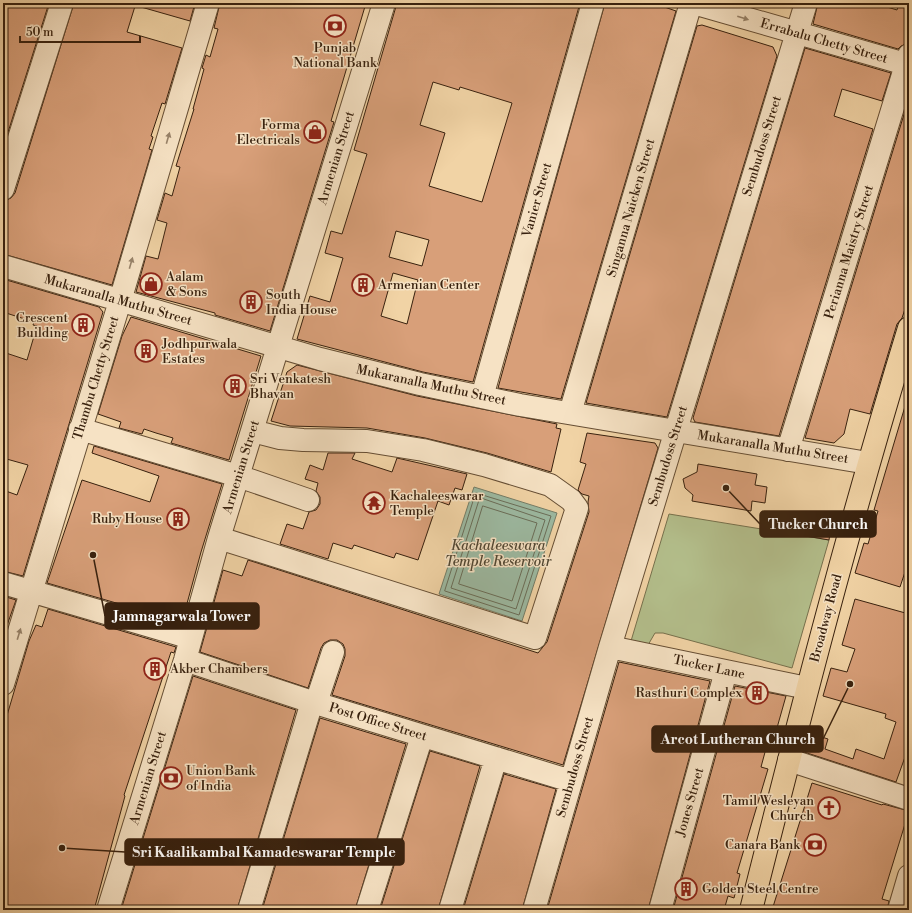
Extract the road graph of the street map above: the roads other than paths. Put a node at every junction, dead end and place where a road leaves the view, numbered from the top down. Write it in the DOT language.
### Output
graph roads {
  1 [pos="62,3"];
  2 [pos="208,3"];
  3 [pos="384,3"];
  4 [pos="593,3"];
  5 [pos="692,3"];
  6 [pos="806,3"];
  7 [pos="796,34"];
  8 [pos="908,61"];
  9 [pos="3,189"];
  10 [pos="3,266"];
  11 [pos="120,300"];
  12 [pos="909,328"];
  13 [pos="278,347"];
  14 [pos="482,397"];
  15 [pos="570,413"];
  16 [pos="80,429"];
  17 [pos="252,431"];
  18 [pos="676,431"];
  19 [pos="788,450"];
  20 [pos="868,463"];
  21 [pos="238,476"];
  22 [pos="308,500"];
  23 [pos="219,538"];
  24 [pos="3,583"];
  25 [pos="31,592"];
  26 [pos="191,638"];
  27 [pos="610,647"];
  28 [pos="333,652"];
  29 [pos="185,660"];
  30 [pos="726,671"];
  31 [pos="3,684"];
  32 [pos="807,688"];
  33 [pos="314,703"];
  34 [pos="422,736"];
  35 [pos="496,758"];
  36 [pos="789,760"];
  37 [pos="571,781"];
  38 [pos="907,792"];
  39 [pos="909,876"];
  40 [pos="108,910"];
  41 [pos="249,910"];
  42 [pos="367,910"];
  43 [pos="450,910"];
  44 [pos="534,910"];
  45 [pos="660,910"];
  46 [pos="751,910"];
  47 [pos="899,910"];
  1 -- 9 [label="street"];
  11 -- 2 [label="street, Thambu Chetty Street, one-way"];
  3 -- 13 [label="street, Armenian Street"];
  4 -- 14 [label="street, Vanier Street"];
  5 -- 7 [label="street, Errabalu Chetty Street, one-way"];
  5 -- 15 [label="street, Singanna Naicken Street"];
  6 -- 7 [label="street, Sembudoss Street"];
  7 -- 8 [label="street, Errabalu Chetty Street"];
  7 -- 18 [label="street, Sembudoss Street"];
  8 -- 19 [label="street, Perianna Maistry Street"];
  10 -- 11 [label="street, Mukaranalla Muthu Street"];
  11 -- 13 [label="street, Mukaranalla Muthu Street"];
  11 -- 16 [label="street, Thambu Chetty Street"];
  12 -- 20 [label="main road, Broadway Road"];
  13 -- 14 [label="street, Mukaranalla Muthu Street"];
  13 -- 17 [label="street, Armenian Street"];
  14 -- 15 [label="street, Mukaranalla Muthu Street"];
  15 -- 18 [label="street, Mukaranalla Muthu Street"];
  16 -- 21 [label="street"];
  16 -- 25 [label="street, Thambu Chetty Street"];
  17 -- 21 [label="street, Armenian Street"];
  17 -- 23 [label="street"];
  18 -- 19 [label="street, Mukaranalla Muthu Street"];
  18 -- 27 [label="street, Sembudoss Street"];
  19 -- 20 [label="street, Mukaranalla Muthu Street"];
  20 -- 32 [label="main road, Broadway Road"];
  21 -- 22 [label="street"];
  21 -- 23 [label="street, Armenian Street"];
  23 -- 26 [label="street, Armenian Street"];
  24 -- 25 [label="street"];
  25 -- 26 [label="street"];
  31 -- 25 [label="street, Thambu Chetty Street, one-way"];
  26 -- 29 [label="street, Armenian Street"];
  27 -- 30 [label="street, Tucker Lane"];
  27 -- 37 [label="street, Sembudoss Street"];
  28 -- 33 [label="street"];
  29 -- 33 [label="street, Post Office Street"];
  29 -- 40 [label="street, Armenian Street"];
  30 -- 32 [label="street, Tucker Lane"];
  30 -- 45 [label="street, Jones Street"];
  32 -- 36 [label="main road, Broadway Road"];
  33 -- 34 [label="street, Post Office Street"];
  33 -- 41 [label="street"];
  34 -- 35 [label="street, Post Office Street"];
  34 -- 42 [label="street"];
  35 -- 37 [label="street, Post Office Street"];
  35 -- 43 [label="street"];
  36 -- 38 [label="street"];
  36 -- 46 [label="main road, Broadway Road"];
  37 -- 44 [label="street, Sembudoss Street"];
  39 -- 47 [label="street"];
}
